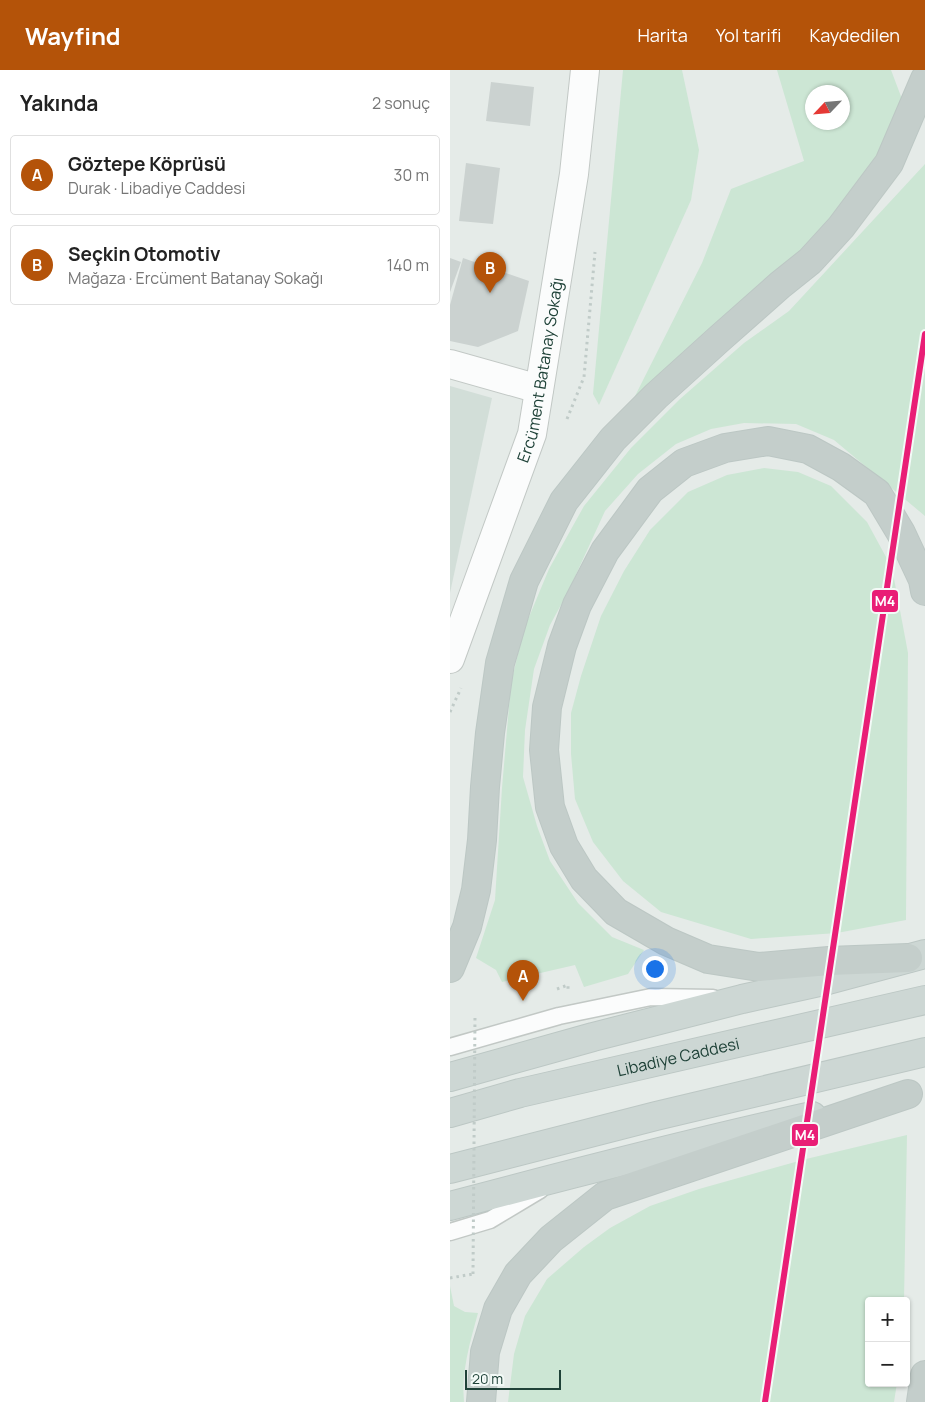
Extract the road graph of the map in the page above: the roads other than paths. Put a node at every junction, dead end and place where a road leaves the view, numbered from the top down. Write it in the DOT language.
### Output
graph roads {
  1 [pos="585,70"];
  2 [pos="925,79"];
  3 [pos="450,364"];
  4 [pos="540,389"];
  5 [pos="925,591"];
  6 [pos="450,659"];
  7 [pos="917,956"];
  8 [pos="450,968"];
  9 [pos="742,999"];
  10 [pos="917,1002"];
  11 [pos="450,1047"];
  12 [pos="916,1054"];
  13 [pos="450,1077"];
  14 [pos="916,1092"];
  15 [pos="450,1113"];
  16 [pos="450,1169"];
  17 [pos="567,1175"];
  18 [pos="450,1206"];
  19 [pos="450,1232"];
  20 [pos="925,1375"];
  21 [pos="481,1402"];
  22 [pos="921,1402"];
  1 -- 4 [label="street, Ercüment Batanay Sokağı"];
  2 -- 8 [label="highway"];
  3 -- 4 [label="street"];
  4 -- 6 [label="street, Ercüment Batanay Sokağı"];
  5 -- 7 [label="highway"];
  7 -- 9 [label="main road"];
  9 -- 11 [label="lane"];
  9 -- 13 [label="main road"];
  10 -- 15 [label="main road, Libadiye Caddesi"];
  12 -- 16 [label="main road"];
  14 -- 17 [label="main road"];
  14 -- 21 [label="highway"];
  17 -- 18 [label="main road"];
  17 -- 19 [label="lane"];
  20 -- 22 [label="highway"];
}
